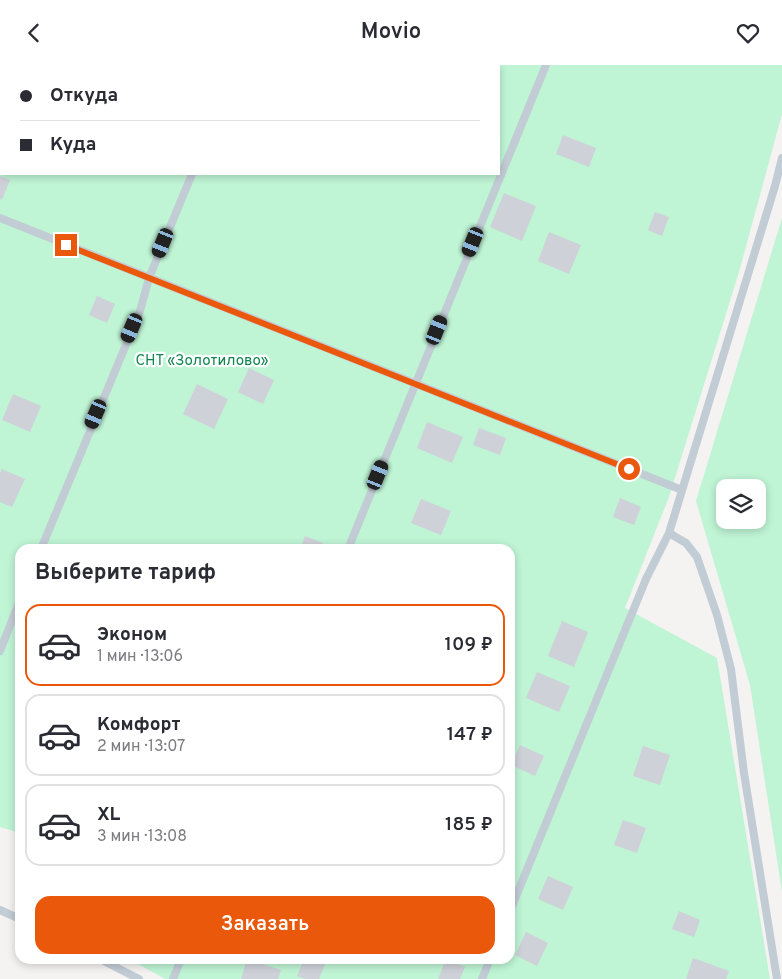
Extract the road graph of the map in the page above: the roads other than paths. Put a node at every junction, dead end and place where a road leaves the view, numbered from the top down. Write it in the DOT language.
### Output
graph roads {
  1 [pos="546,65"];
  2 [pos="782,158"];
  3 [pos="192,175"];
  4 [pos="0,219"];
  5 [pos="149,278"];
  6 [pos="415,383"];
  7 [pos="682,490"];
  8 [pos="669,533"];
  9 [pos="43,544"];
  10 [pos="350,544"];
  11 [pos="15,614"];
  12 [pos="0,651"];
  13 [pos="515,899"];
  14 [pos="0,910"];
  15 [pos="15,917"];
  16 [pos="110,964"];
  17 [pos="180,964"];
  18 [pos="488,964"];
  19 [pos="139,979"];
  20 [pos="173,979"];
  21 [pos="482,979"];
  22 [pos="777,979"];
  1 -- 6 [label="lane"];
  2 -- 7 [label="lane"];
  3 -- 5 [label="lane"];
  4 -- 5 [label="lane"];
  5 -- 6 [label="lane"];
  5 -- 9 [label="lane"];
  6 -- 7 [label="lane"];
  6 -- 10 [label="lane"];
  7 -- 8 [label="lane"];
  8 -- 13 [label="lane"];
  8 -- 22 [label="lane"];
  11 -- 12 [label="lane"];
  14 -- 15 [label="lane"];
  16 -- 19 [label="lane"];
  17 -- 20 [label="lane"];
  18 -- 21 [label="lane"];
}
